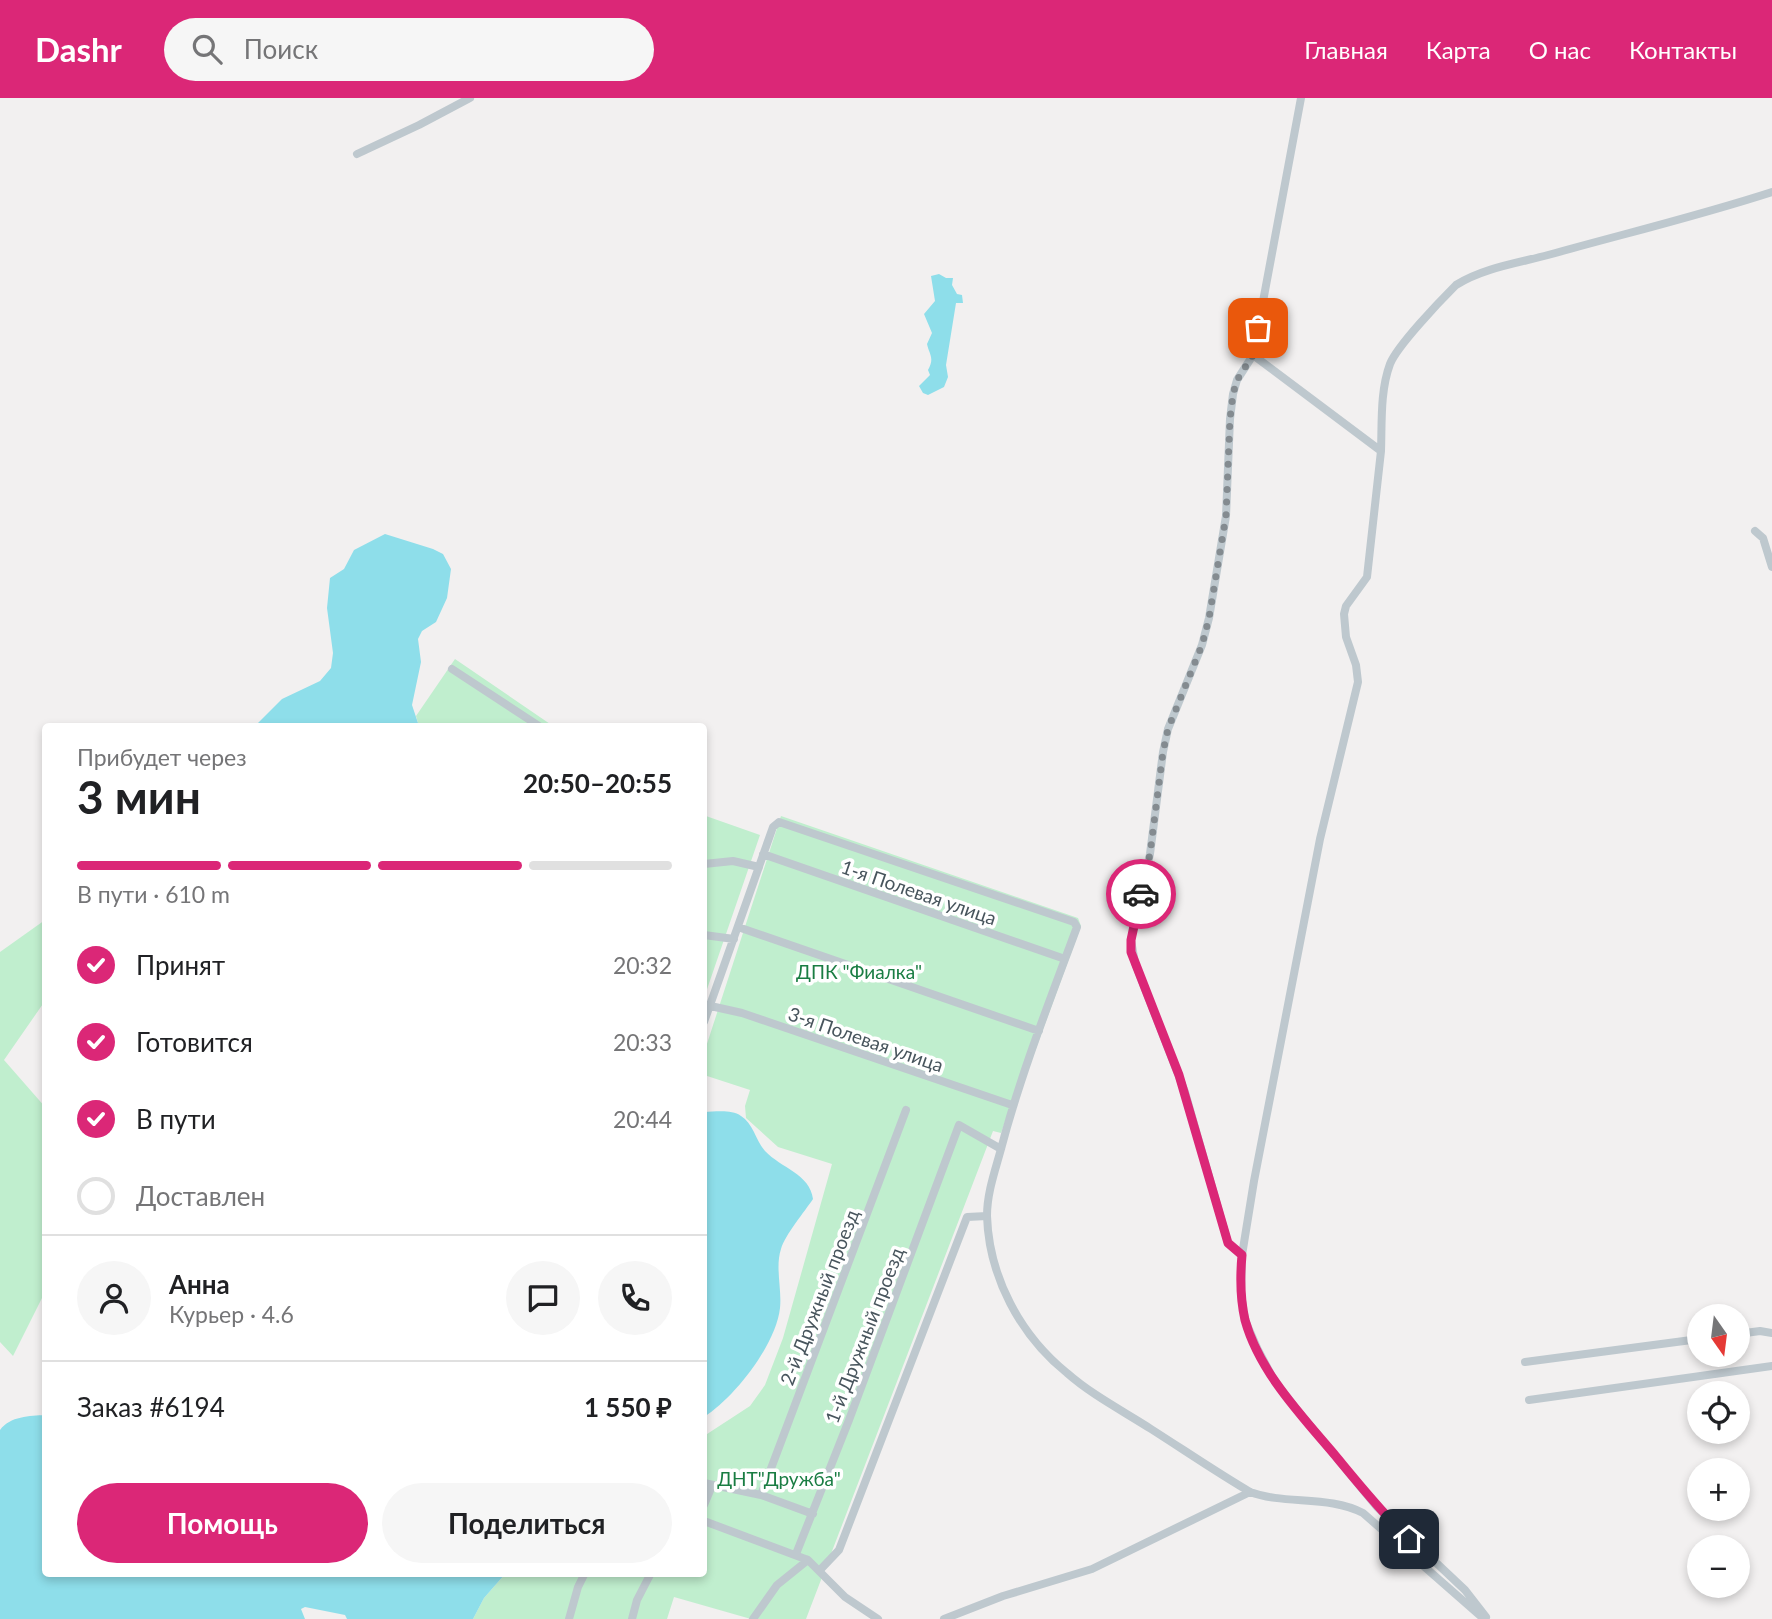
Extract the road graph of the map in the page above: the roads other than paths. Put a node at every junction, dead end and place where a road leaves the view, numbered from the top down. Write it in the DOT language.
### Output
graph roads {
  1 [pos="470,98"];
  2 [pos="1301,98"];
  3 [pos="356,154"];
  4 [pos="1772,192"];
  5 [pos="1253,355"];
  6 [pos="1381,451"];
  7 [pos="1755,531"];
  8 [pos="1772,567"];
  9 [pos="452,669"];
  10 [pos="524,722"];
  11 [pos="764,854"];
  12 [pos="707,864"];
  13 [pos="759,867"];
  14 [pos="738,927"];
  15 [pos="707,935"];
  16 [pos="734,939"];
  17 [pos="1065,958"];
  18 [pos="707,1003"];
  19 [pos="707,1005"];
  20 [pos="1039,1031"];
  21 [pos="1012,1105"];
  22 [pos="906,1110"];
  23 [pos="1001,1149"];
  24 [pos="987,1216"];
  25 [pos="1242,1255"];
  26 [pos="1750,1332"];
  27 [pos="1772,1333"];
  28 [pos="1687,1341"];
  29 [pos="1525,1362"];
  30 [pos="1772,1366"];
  31 [pos="1529,1400"];
  32 [pos="708,1485"];
  33 [pos="1250,1492"];
  34 [pos="761,1495"];
  35 [pos="813,1514"];
  36 [pos="707,1522"];
  37 [pos="796,1555"];
  38 [pos="808,1560"];
  39 [pos="820,1570"];
  40 [pos="583,1577"];
  41 [pos="649,1577"];
  42 [pos="569,1619"];
  43 [pos="632,1619"];
  44 [pos="753,1619"];
  45 [pos="878,1619"];
  46 [pos="944,1619"];
  47 [pos="1486,1619"];
  1 -- 3 [label="street"];
  2 -- 5 [label="street"];
  4 -- 6 [label="street"];
  5 -- 6 [label="street"];
  5 -- 25 [label="street"];
  6 -- 25 [label="street"];
  7 -- 8 [label="street"];
  9 -- 10 [label="street"];
  11 -- 13 [label="street"];
  11 -- 17 [label="street, 1-я Полевая улица"];
  11 -- 17 [label="street"];
  12 -- 13 [label="street"];
  13 -- 14 [label="street"];
  14 -- 16 [label="street"];
  14 -- 20 [label="street"];
  15 -- 16 [label="street"];
  16 -- 18 [label="street"];
  17 -- 20 [label="street"];
  19 -- 21 [label="street, 3-я Полевая улица"];
  20 -- 21 [label="street"];
  21 -- 23 [label="street"];
  22 -- 34 [label="street, 2-й Дружный проезд"];
  23 -- 24 [label="street"];
  23 -- 35 [label="street, 1-й Дружный проезд"];
  24 -- 33 [label="street"];
  24 -- 39 [label="street"];
  25 -- 47 [label="street"];
  26 -- 27 [label="street"];
  28 -- 29 [label="street"];
  30 -- 31 [label="street"];
  32 -- 34 [label="street"];
  33 -- 46 [label="street"];
  33 -- 47 [label="street"];
  34 -- 35 [label="street"];
  35 -- 37 [label="street, 1-й Дружный проезд"];
  36 -- 37 [label="street"];
  37 -- 38 [label="street"];
  38 -- 39 [label="street"];
  38 -- 44 [label="street"];
  39 -- 45 [label="street"];
  40 -- 42 [label="street"];
  41 -- 43 [label="street"];
}
